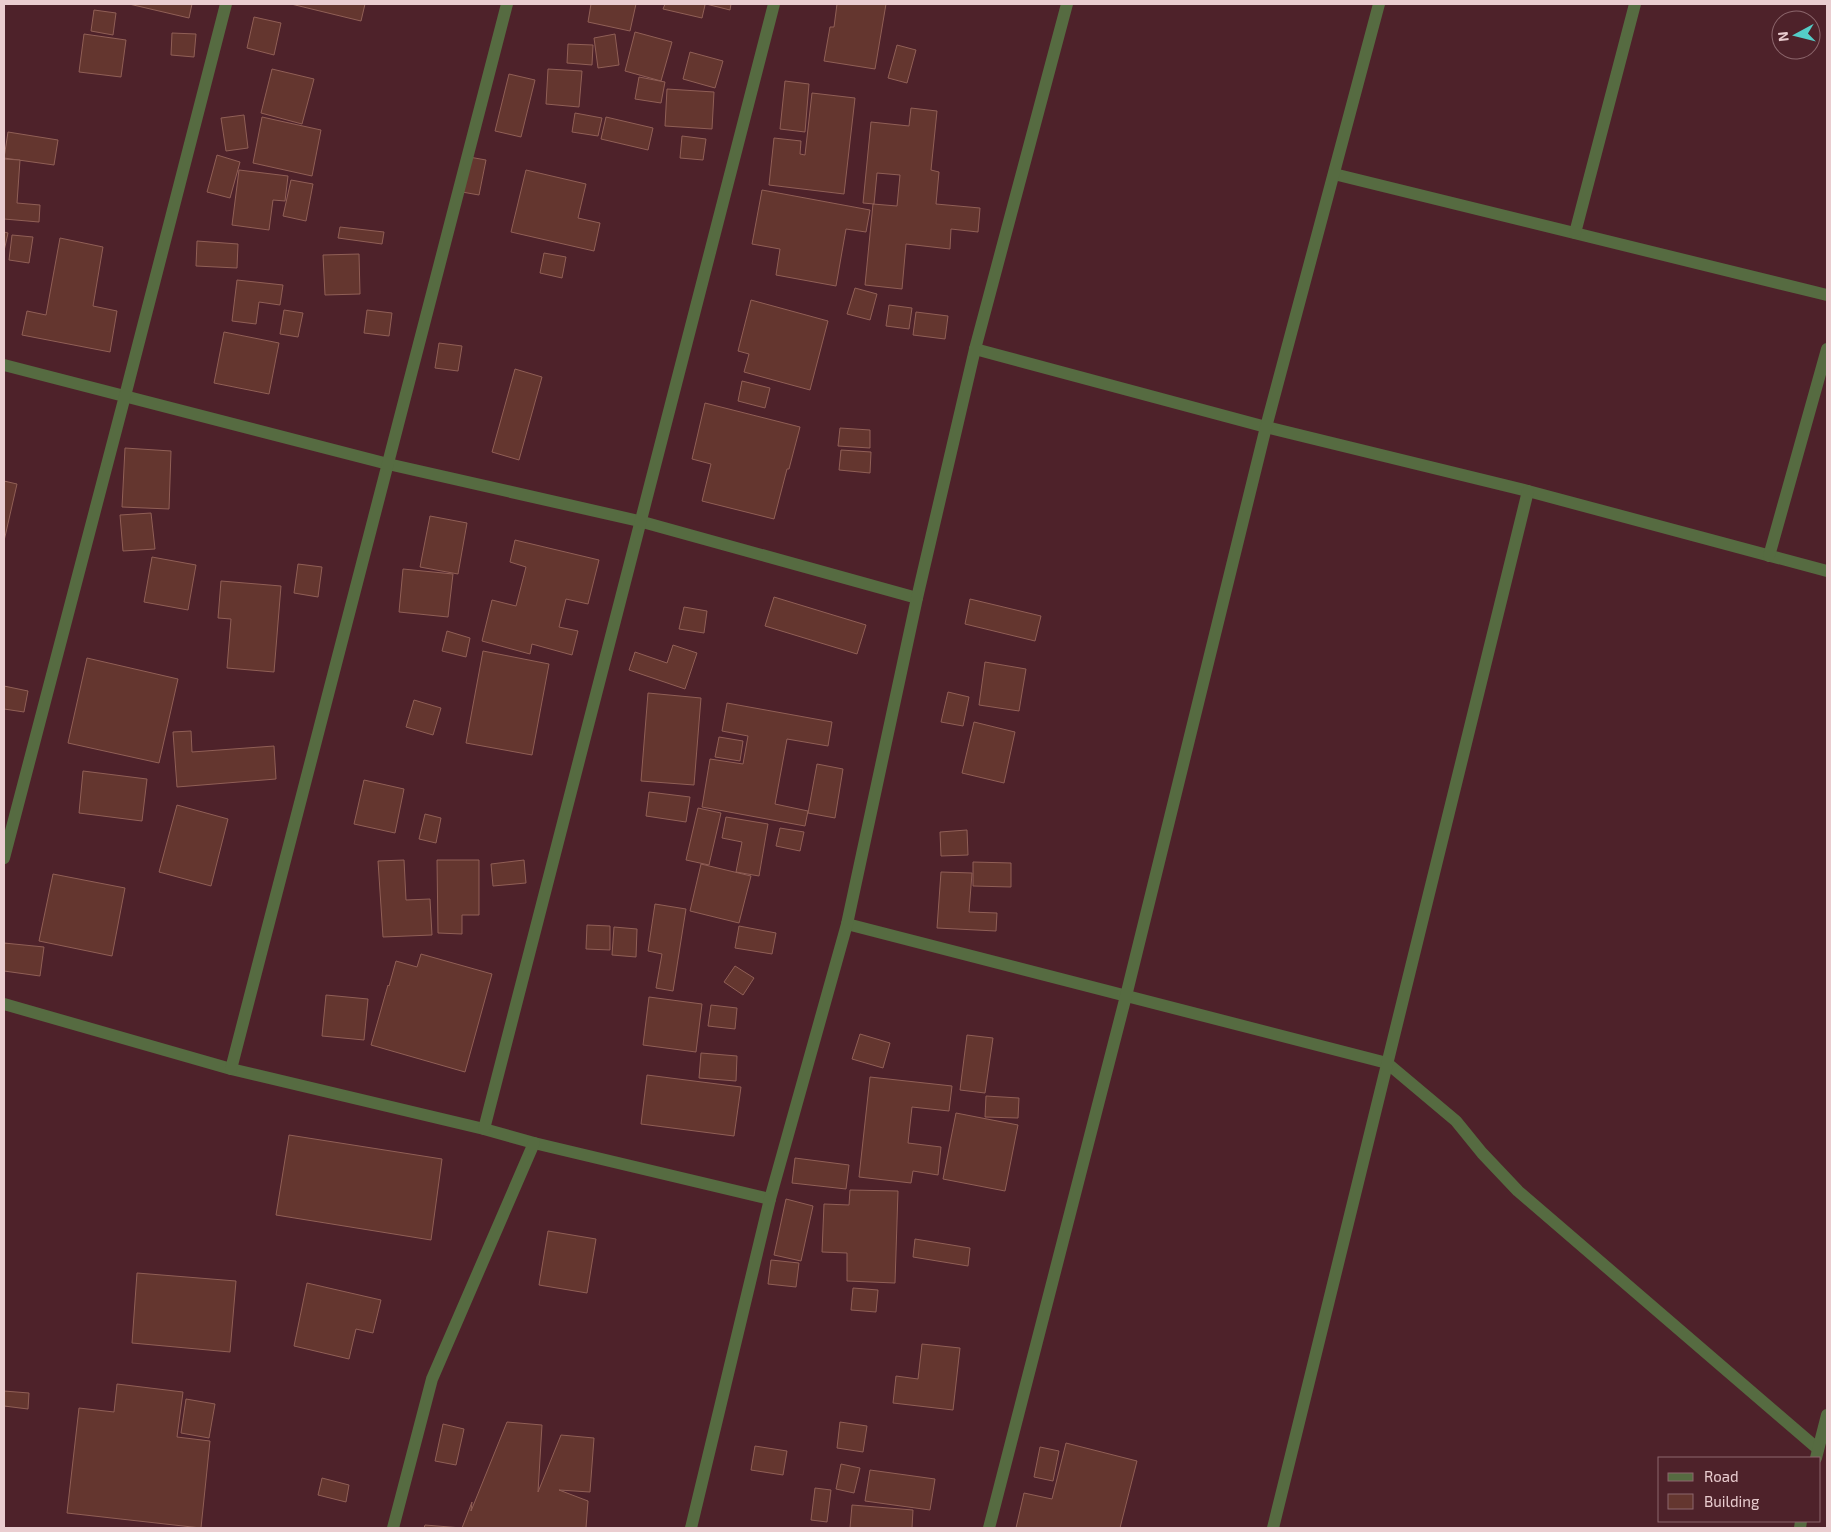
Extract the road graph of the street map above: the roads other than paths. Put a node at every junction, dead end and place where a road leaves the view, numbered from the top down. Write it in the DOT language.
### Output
graph roads {
  1 [pos="226,4"];
  2 [pos="507,4"];
  3 [pos="774,4"];
  4 [pos="1067,4"];
  5 [pos="1379,4"];
  6 [pos="1635,4"];
  7 [pos="1334,174"];
  8 [pos="1575,233"];
  9 [pos="1827,295"];
  10 [pos="975,349"];
  11 [pos="1827,349"];
  12 [pos="4,365"];
  13 [pos="125,396"];
  14 [pos="1266,428"];
  15 [pos="388,464"];
  16 [pos="1528,491"];
  17 [pos="640,521"];
  18 [pos="1768,556"];
  19 [pos="1827,571"];
  20 [pos="917,598"];
  21 [pos="4,858"];
  22 [pos="847,924"];
  23 [pos="1126,996"];
  24 [pos="4,1004"];
  25 [pos="1386,1063"];
  26 [pos="231,1069"];
  27 [pos="484,1129"];
  28 [pos="534,1143"];
  29 [pos="770,1199"];
  30 [pos="1827,1415"];
  31 [pos="1817,1453"];
  32 [pos="393,1528"];
  33 [pos="691,1528"];
  34 [pos="989,1528"];
  35 [pos="1273,1528"];
  1 -- 13 [label="street"];
  2 -- 15 [label="street"];
  3 -- 17 [label="street"];
  4 -- 10 [label="street"];
  5 -- 7 [label="street"];
  6 -- 8 [label="street"];
  7 -- 8 [label="street"];
  7 -- 14 [label="street"];
  8 -- 9 [label="street"];
  10 -- 14 [label="street"];
  10 -- 20 [label="street"];
  11 -- 18 [label="street"];
  12 -- 13 [label="street"];
  13 -- 15 [label="street"];
  13 -- 21 [label="street"];
  14 -- 16 [label="street"];
  14 -- 23 [label="street"];
  15 -- 17 [label="street"];
  15 -- 26 [label="street"];
  16 -- 18 [label="street"];
  16 -- 25 [label="street"];
  17 -- 20 [label="street"];
  17 -- 27 [label="street"];
  18 -- 19 [label="street"];
  20 -- 22 [label="street"];
  22 -- 23 [label="street"];
  22 -- 29 [label="street"];
  23 -- 25 [label="street"];
  23 -- 34 [label="street"];
  24 -- 26 [label="street"];
  25 -- 31 [label="street"];
  25 -- 35 [label="street"];
  26 -- 27 [label="street"];
  27 -- 28 [label="street"];
  28 -- 29 [label="street"];
  28 -- 32 [label="street"];
  29 -- 33 [label="street"];
  30 -- 31 [label="street"];
}
